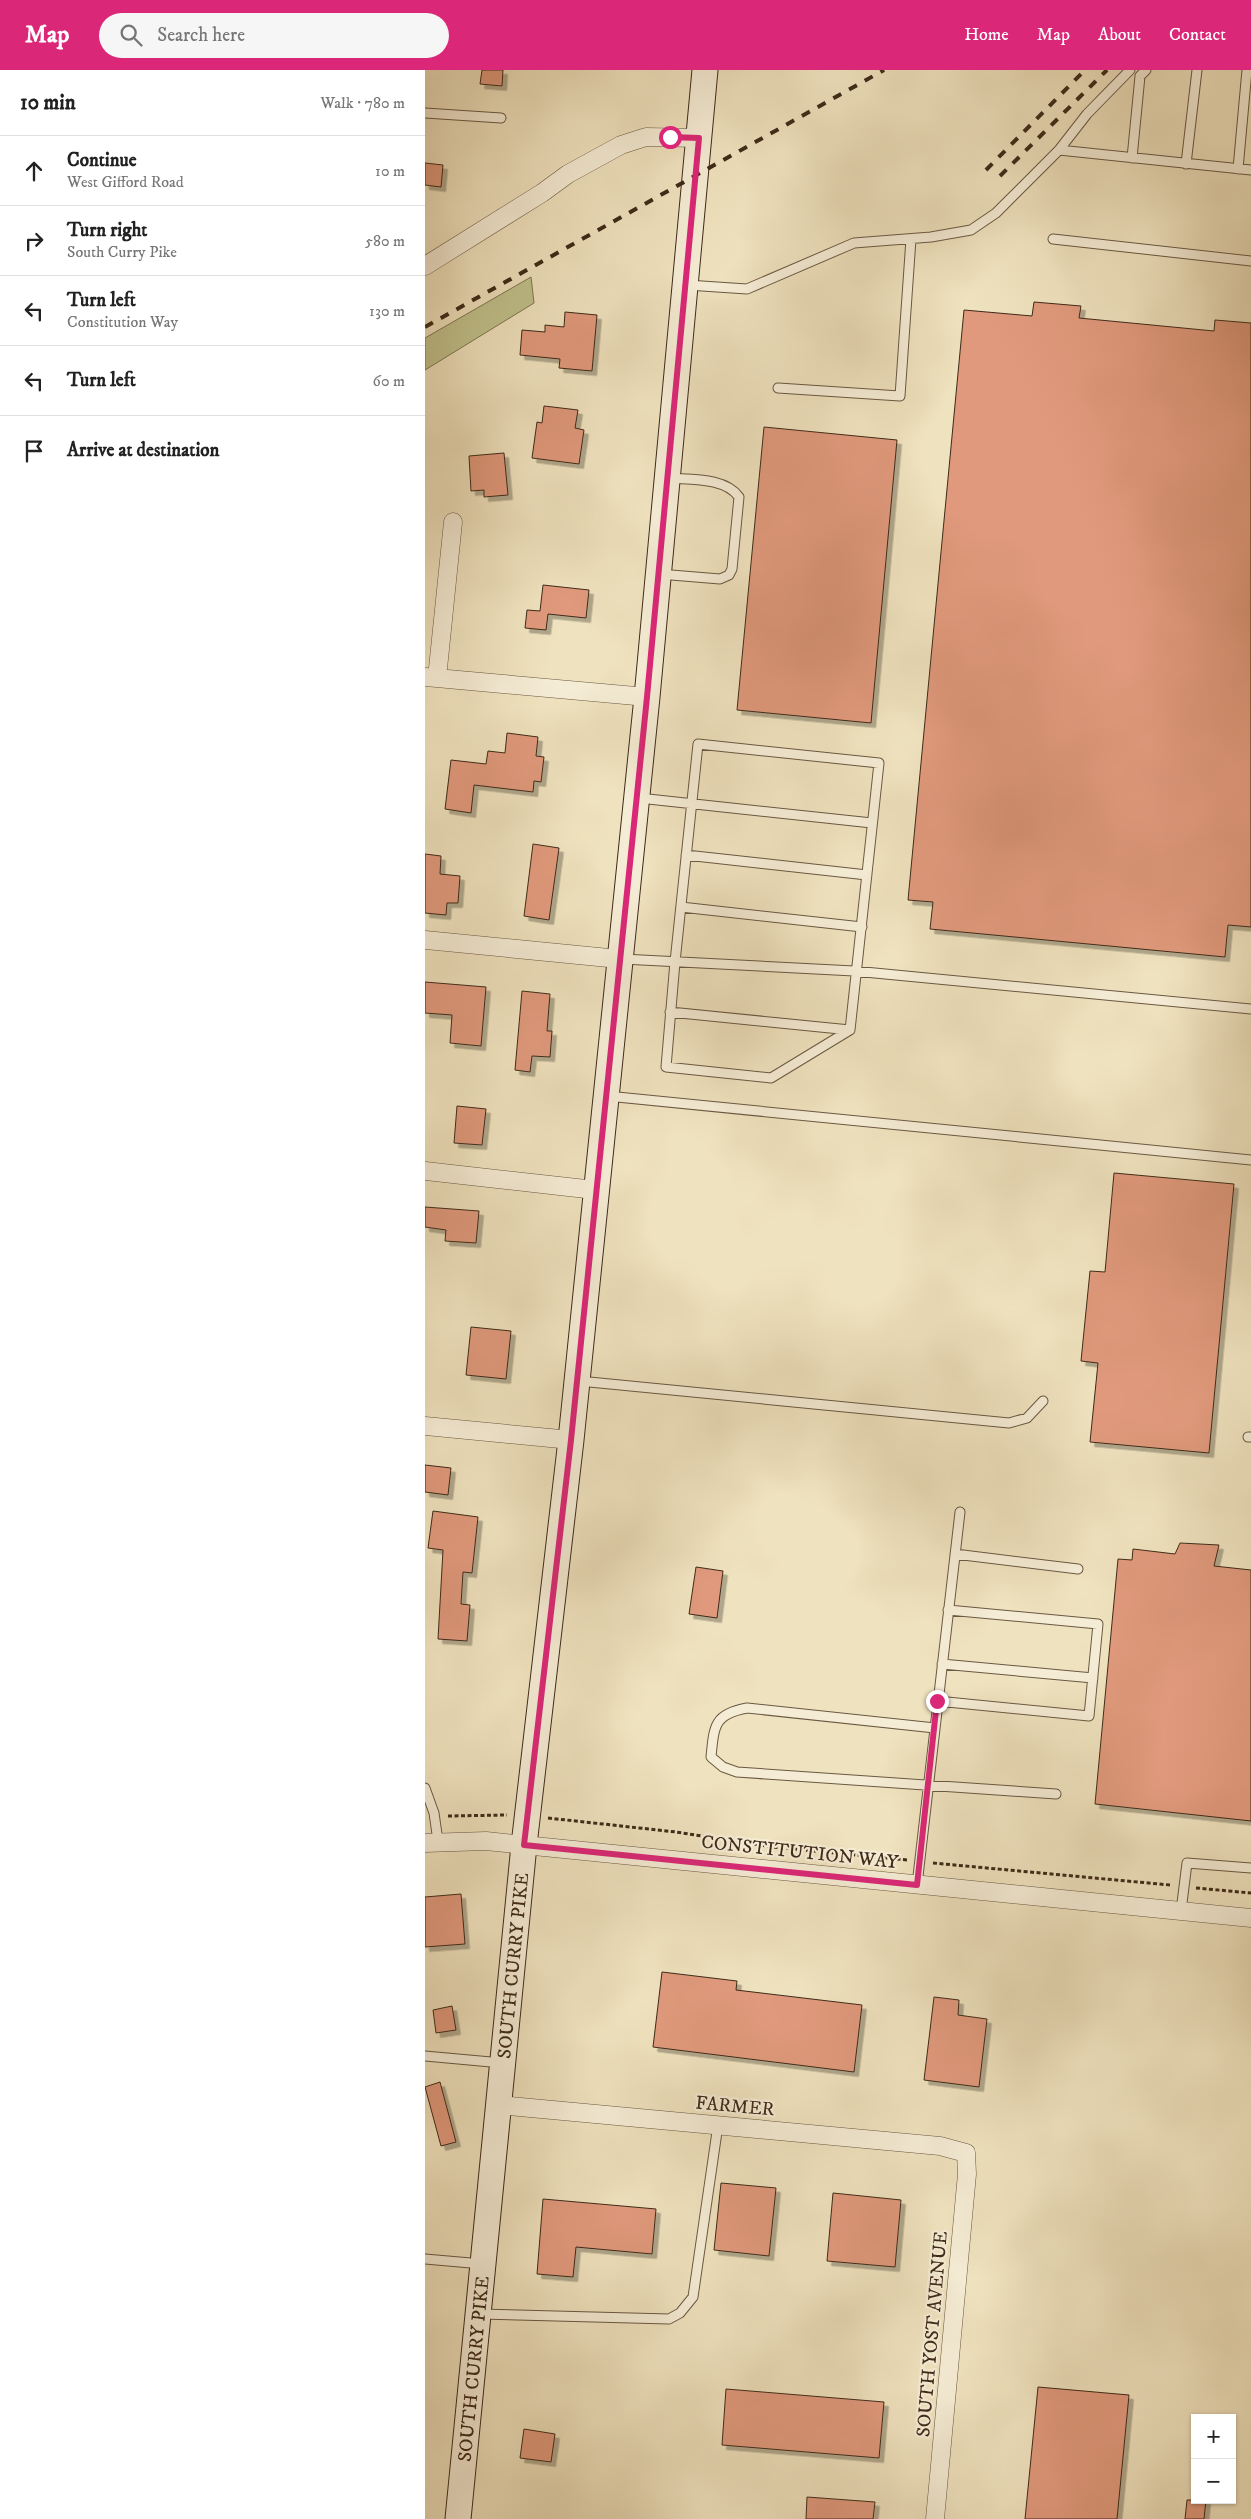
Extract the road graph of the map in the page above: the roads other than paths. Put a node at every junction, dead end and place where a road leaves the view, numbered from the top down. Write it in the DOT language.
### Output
graph roads {
  1 [pos="705,70"];
  2 [pos="1130,70"];
  3 [pos="1146,70"];
  4 [pos="1197,70"];
  5 [pos="1247,70"];
  6 [pos="425,113"];
  7 [pos="501,118"];
  8 [pos="699,138"];
  9 [pos="1059,150"];
  10 [pos="1132,158"];
  11 [pos="1187,164"];
  12 [pos="1237,169"];
  13 [pos="1251,170"];
  14 [pos="911,239"];
  15 [pos="1053,239"];
  16 [pos="1251,261"];
  17 [pos="425,266"];
  18 [pos="687,285"];
  19 [pos="778,388"];
  20 [pos="667,478"];
  21 [pos="453,522"];
  22 [pos="659,574"];
  23 [pos="431,678"];
  24 [pos="647,697"];
  25 [pos="636,798"];
  26 [pos="691,803"];
  27 [pos="872,823"];
  28 [pos="686,855"];
  29 [pos="867,874"];
  30 [pos="681,907"];
  31 [pos="862,926"];
  32 [pos="425,940"];
  33 [pos="619,959"];
  34 [pos="675,962"];
  35 [pos="857,971"];
  36 [pos="1251,1009"];
  37 [pos="670,1012"];
  38 [pos="850,1030"];
  39 [pos="605,1096"];
  40 [pos="1251,1160"];
  41 [pos="425,1171"];
  42 [pos="595,1190"];
  43 [pos="577,1380"];
  44 [pos="1043,1401"];
  45 [pos="425,1426"];
  46 [pos="571,1440"];
  47 [pos="960,1512"];
  48 [pos="955,1554"];
  49 [pos="1078,1569"];
  50 [pos="948,1610"];
  51 [pos="942,1664"];
  52 [pos="1093,1678"];
  53 [pos="937,1701"];
  54 [pos="935,1728"];
  55 [pos="928,1786"];
  56 [pos="425,1788"];
  57 [pos="1056,1794"];
  58 [pos="432,1842"];
  59 [pos="524,1845"];
  60 [pos="1251,1868"];
  61 [pos="917,1885"];
  62 [pos="1181,1911"];
  63 [pos="1251,1918"];
  64 [pos="425,2056"];
  65 [pos="503,2063"];
  66 [pos="499,2105"];
  67 [pos="718,2125"];
  68 [pos="966,2153"];
  69 [pos="425,2259"];
  70 [pos="484,2264"];
  71 [pos="479,2314"];
  72 [pos="458,2519"];
  73 [pos="935,2519"];
  1 -- 8 [label="main road, SOUTH CURRY PIKE"];
  2 -- 9 [label="lane"];
  3 -- 10 [label="lane"];
  4 -- 11 [label="lane"];
  5 -- 12 [label="lane"];
  6 -- 7 [label="lane"];
  8 -- 17 [label="street"];
  8 -- 18 [label="main road, SOUTH CURRY PIKE"];
  9 -- 10 [label="lane"];
  9 -- 14 [label="lane"];
  10 -- 11 [label="lane"];
  11 -- 12 [label="lane"];
  12 -- 13 [label="lane"];
  14 -- 18 [label="lane"];
  14 -- 19 [label="lane"];
  15 -- 16 [label="lane"];
  18 -- 20 [label="main road, SOUTH CURRY PIKE"];
  20 -- 22 [label="main road, SOUTH CURRY PIKE"];
  20 -- 22 [label="lane"];
  21 -- 23 [label="street"];
  22 -- 24 [label="main road, SOUTH CURRY PIKE"];
  23 -- 24 [label="street"];
  24 -- 25 [label="main road, SOUTH CURRY PIKE"];
  25 -- 26 [label="lane"];
  25 -- 33 [label="main road, SOUTH CURRY PIKE"];
  26 -- 27 [label="lane"];
  26 -- 27 [label="lane"];
  26 -- 28 [label="lane"];
  27 -- 29 [label="lane"];
  28 -- 29 [label="lane"];
  28 -- 30 [label="lane"];
  29 -- 31 [label="lane"];
  30 -- 31 [label="lane"];
  30 -- 34 [label="lane"];
  31 -- 35 [label="lane"];
  32 -- 33 [label="street"];
  33 -- 34 [label="lane"];
  33 -- 39 [label="main road, SOUTH CURRY PIKE"];
  34 -- 35 [label="lane"];
  34 -- 37 [label="lane"];
  35 -- 36 [label="lane"];
  35 -- 38 [label="lane"];
  37 -- 38 [label="lane"];
  37 -- 38 [label="lane"];
  39 -- 40 [label="lane"];
  39 -- 42 [label="main road, SOUTH CURRY PIKE"];
  41 -- 42 [label="street"];
  42 -- 43 [label="main road, SOUTH CURRY PIKE"];
  43 -- 44 [label="lane"];
  43 -- 46 [label="main road, SOUTH CURRY PIKE"];
  45 -- 46 [label="street"];
  46 -- 59 [label="main road, SOUTH CURRY PIKE"];
  47 -- 48 [label="lane"];
  48 -- 49 [label="lane"];
  48 -- 50 [label="lane"];
  50 -- 51 [label="lane"];
  50 -- 52 [label="lane"];
  51 -- 52 [label="lane"];
  51 -- 53 [label="lane"];
  52 -- 53 [label="lane"];
  53 -- 54 [label="lane"];
  54 -- 55 [label="lane"];
  54 -- 55 [label="lane"];
  55 -- 57 [label="lane"];
  55 -- 61 [label="lane"];
  56 -- 58 [label="lane"];
  58 -- 59 [label="street, CONSTITUTION WAY"];
  59 -- 61 [label="street, CONSTITUTION WAY"];
  59 -- 65 [label="main road, SOUTH CURRY PIKE"];
  60 -- 62 [label="lane"];
  61 -- 62 [label="street, CONSTITUTION WAY"];
  62 -- 63 [label="street, CONSTITUTION WAY"];
  64 -- 65 [label="lane"];
  65 -- 66 [label="main road, SOUTH CURRY PIKE"];
  66 -- 67 [label="street, FARMER"];
  66 -- 70 [label="main road, SOUTH CURRY PIKE"];
  67 -- 68 [label="street, FARMER"];
  67 -- 71 [label="lane"];
  68 -- 73 [label="street, SOUTH YOST AVENUE"];
  69 -- 70 [label="lane"];
  70 -- 71 [label="main road, SOUTH CURRY PIKE"];
  71 -- 72 [label="main road, SOUTH CURRY PIKE"];
}
